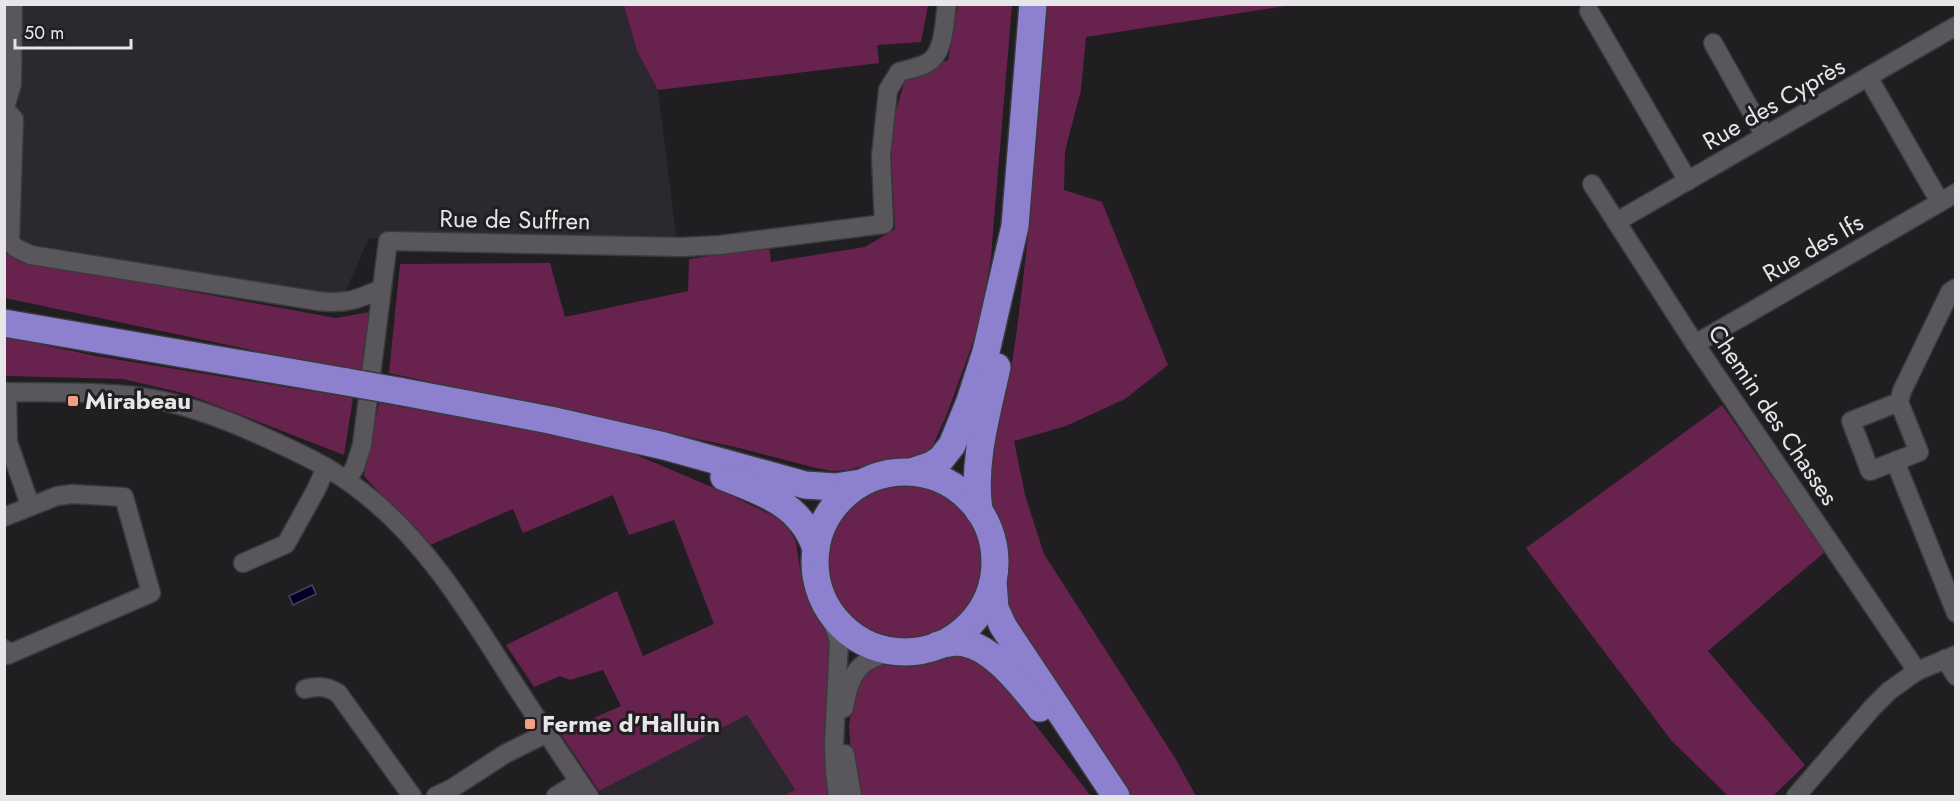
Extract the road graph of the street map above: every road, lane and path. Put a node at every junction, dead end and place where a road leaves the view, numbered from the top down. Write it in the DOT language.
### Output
graph roads {
  1 [pos="14,4"];
  2 [pos="947,4"];
  3 [pos="1033,4"];
  4 [pos="1589,11"];
  5 [pos="1956,26"];
  6 [pos="1713,42"];
  7 [pos="1868,77"];
  8 [pos="5,110"];
  9 [pos="1765,136"];
  10 [pos="1688,180"];
  11 [pos="1592,184"];
  12 [pos="1948,198"];
  13 [pos="1616,222"];
  14 [pos="1015,226"];
  15 [pos="7,240"];
  16 [pos="1956,288"];
  17 [pos="381,289"];
  18 [pos="4,309"];
  19 [pos="4,323"];
  20 [pos="1695,344"];
  21 [pos="148,348"];
  22 [pos="6,392"];
  23 [pos="1899,402"];
  24 [pos="6,425"];
  25 [pos="625,438"];
  26 [pos="1895,461"];
  27 [pos="326,467"];
  28 [pos="911,472"];
  29 [pos="347,480"];
  30 [pos="862,482"];
  31 [pos="30,505"];
  32 [pos="979,511"];
  33 [pos="4,516"];
  34 [pos="816,549"];
  35 [pos="243,563"];
  36 [pos="993,577"];
  37 [pos="828,609"];
  38 [pos="1956,613"];
  39 [pos="938,645"];
  40 [pos="897,651"];
  41 [pos="5,654"];
  42 [pos="1950,657"];
  43 [pos="1917,671"];
  44 [pos="1956,676"];
  45 [pos="305,689"];
  46 [pos="547,733"];
  47 [pos="584,789"];
  48 [pos="1804,794"];
  49 [pos="412,796"];
  50 [pos="436,796"];
  51 [pos="556,796"];
  52 [pos="838,796"];
  53 [pos="852,796"];
  54 [pos="1103,796"];
  55 [pos="1116,796"];
  1 -- 8 [label="street"];
  2 -- 17 [label="street, Rue de Suffren"];
  3 -- 14 [label="highway"];
  4 -- 10 [label="street"];
  5 -- 7 [label="street, Rue des Cyprès"];
  6 -- 9 [label="street"];
  7 -- 9 [label="street, Rue des Cyprès"];
  7 -- 12 [label="street"];
  8 -- 15 [label="street"];
  9 -- 10 [label="street, Rue des Cyprès"];
  10 -- 13 [label="street, Rue des Cyprès"];
  11 -- 13 [label="street, Chemin des Chasses"];
  12 -- 20 [label="street, Rue des Ifs"];
  13 -- 20 [label="street, Chemin des Chasses"];
  14 -- 28 [label="highway"];
  14 -- 32 [label="highway"];
  15 -- 17 [label="street"];
  16 -- 23 [label="street"];
  17 -- 29 [label="street, Rue de Suffren"];
  18 -- 21 [label="highway"];
  19 -- 21 [label="highway"];
  20 -- 43 [label="street, Chemin des Chasses"];
  21 -- 25 [label="highway, bridge"];
  22 -- 24 [label="street"];
  22 -- 27 [label="street"];
  23 -- 26 [label="street"];
  23 -- 26 [label="street"];
  24 -- 31 [label="street"];
  25 -- 30 [label="highway"];
  25 -- 34 [label="highway"];
  26 -- 38 [label="street"];
  27 -- 29 [label="street"];
  27 -- 35 [label="street"];
  28 -- 30 [label="highway"];
  28 -- 32 [label="highway"];
  29 -- 46 [label="street"];
  30 -- 34 [label="highway"];
  31 -- 33 [label="street"];
  31 -- 41 [label="street"];
  32 -- 36 [label="highway"];
  34 -- 37 [label="highway"];
  36 -- 39 [label="highway"];
  36 -- 55 [label="highway"];
  37 -- 40 [label="highway"];
  37 -- 52 [label="street"];
  39 -- 40 [label="highway"];
  39 -- 54 [label="highway"];
  40 -- 53 [label="street"];
  42 -- 43 [label="street"];
  42 -- 44 [label="street"];
  43 -- 48 [label="street"];
  45 -- 49 [label="street"];
  46 -- 47 [label="street"];
  46 -- 50 [label="street"];
  47 -- 51 [label="street"];
}
